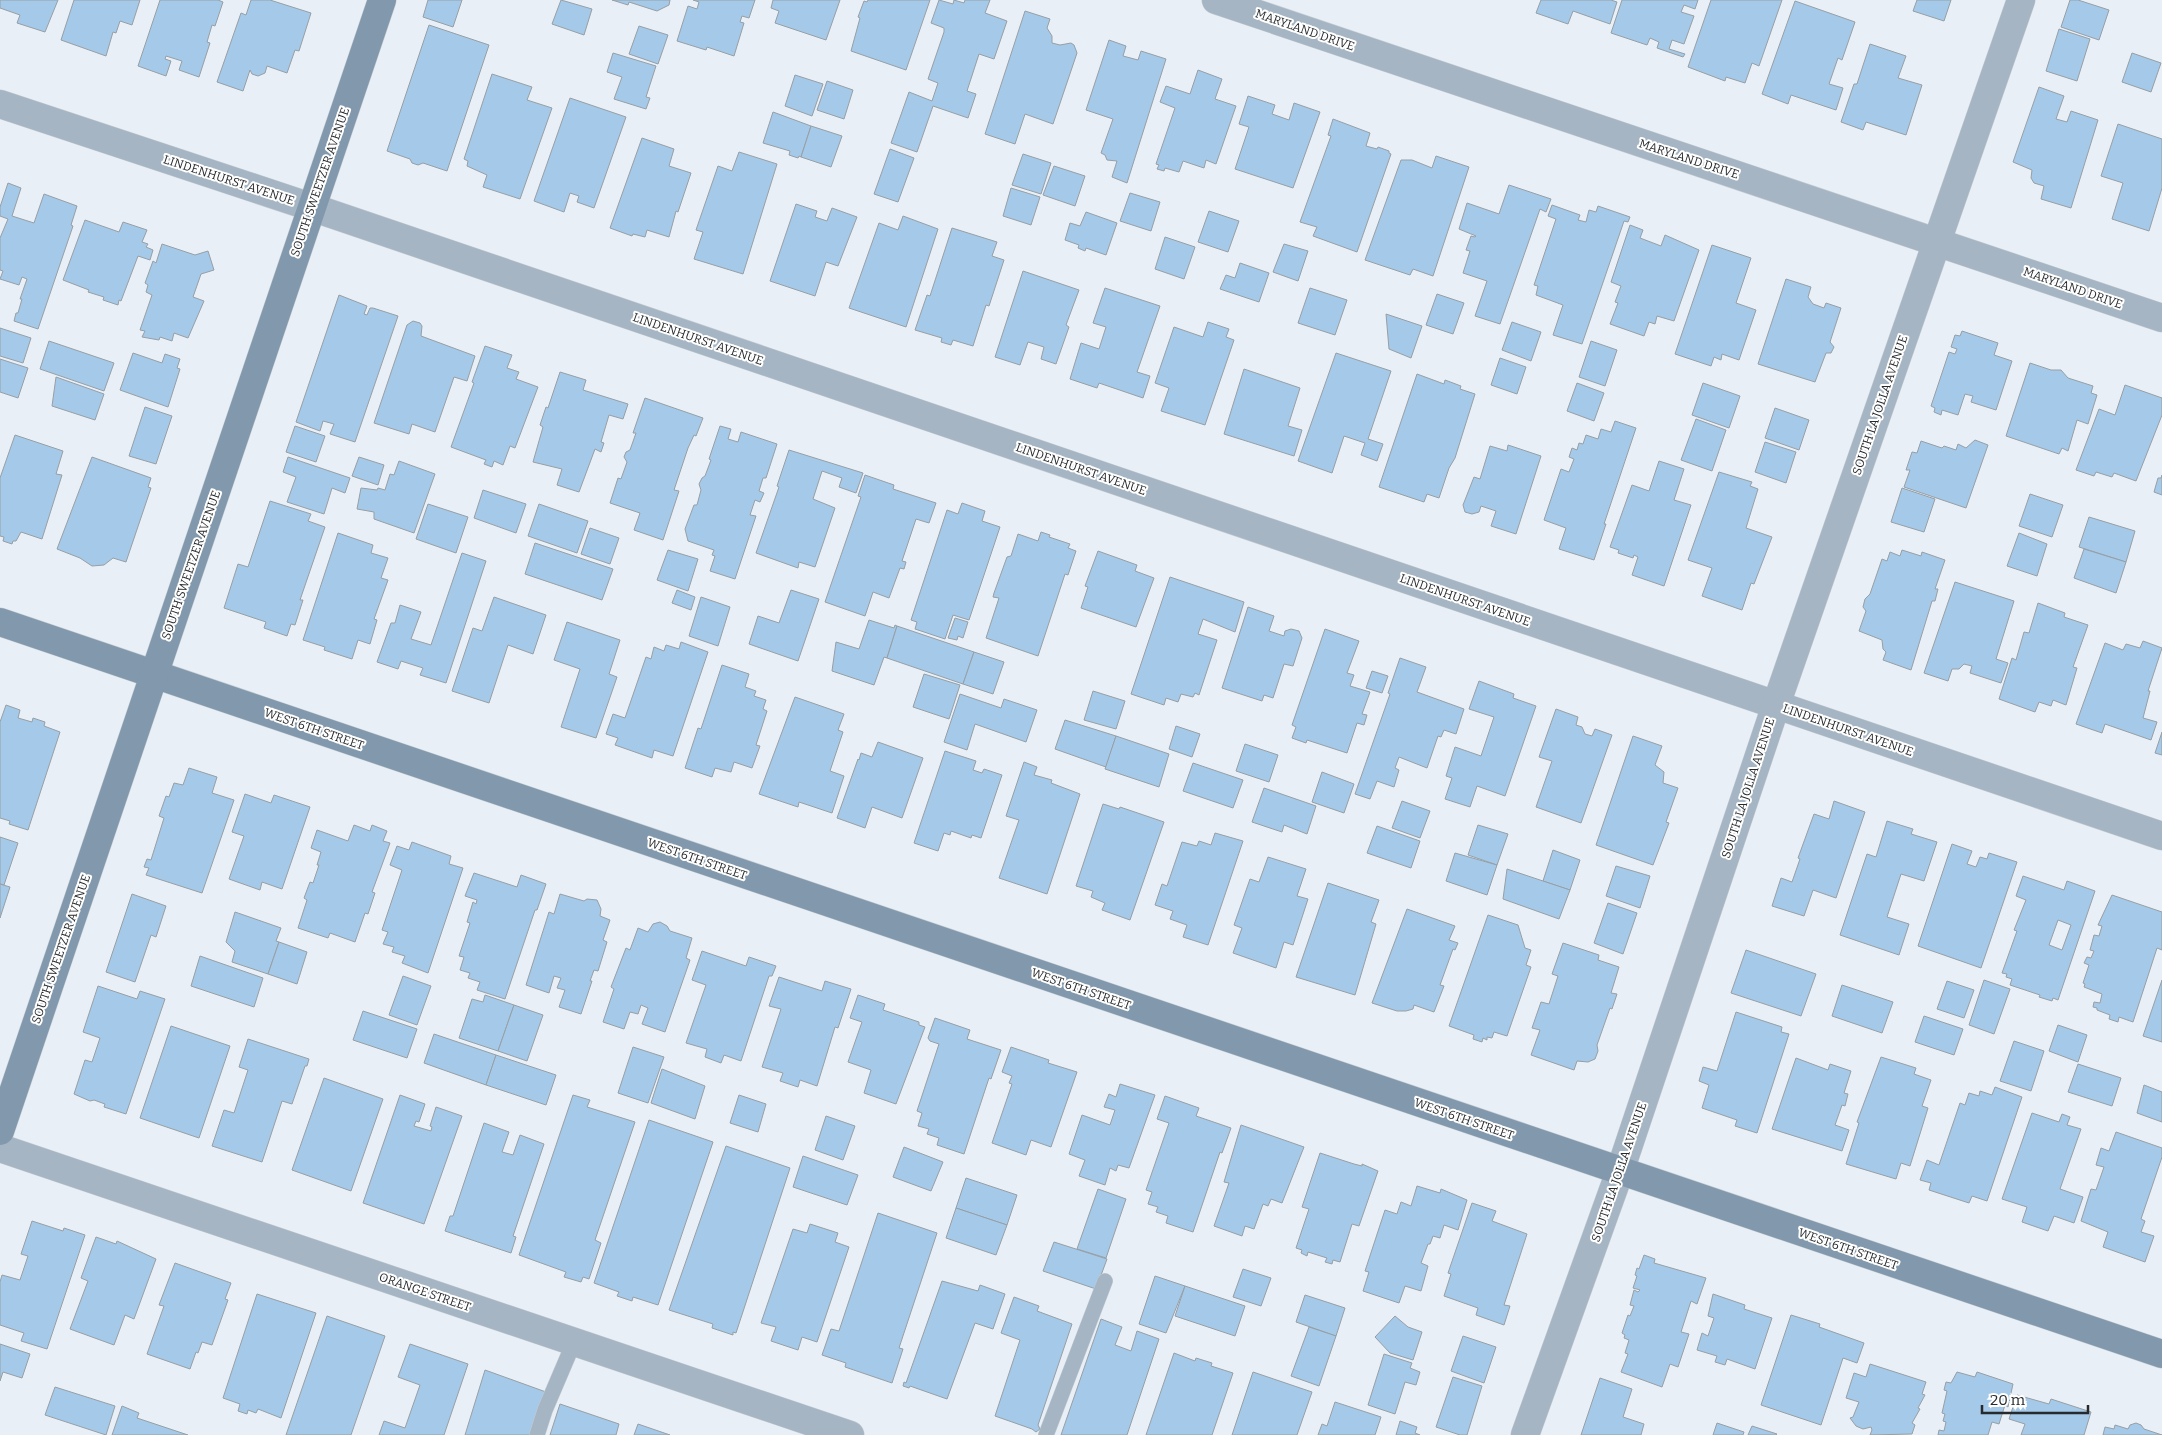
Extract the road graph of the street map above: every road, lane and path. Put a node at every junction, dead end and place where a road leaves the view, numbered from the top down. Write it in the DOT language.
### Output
graph roads {
  1 [pos="382,0"];
  2 [pos="1216,0"];
  3 [pos="2021,0"];
  4 [pos="0,104"];
  5 [pos="311,207"];
  6 [pos="1936,241"];
  7 [pos="2162,318"];
  8 [pos="0,622"];
  9 [pos="154,675"];
  10 [pos="1776,705"];
  11 [pos="2162,836"];
  12 [pos="0,1131"];
  13 [pos="0,1148"];
  14 [pos="1620,1171"];
  15 [pos="1105,1281"];
  16 [pos="574,1342"];
  17 [pos="2162,1354"];
  18 [pos="537,1435"];
  19 [pos="850,1435"];
  20 [pos="1046,1435"];
  21 [pos="1526,1435"];
  1 -- 5 [label="street, SOUTH SWEETZER AVENUE"];
  2 -- 6 [label="street, MARYLAND DRIVE"];
  3 -- 6 [label="street, SOUTH LA JOLLA AVENUE"];
  4 -- 5 [label="street, LINDENHURST AVENUE"];
  5 -- 9 [label="street, SOUTH SWEETZER AVENUE"];
  5 -- 10 [label="street, LINDENHURST AVENUE"];
  6 -- 7 [label="street, MARYLAND DRIVE"];
  6 -- 10 [label="street, SOUTH LA JOLLA AVENUE"];
  8 -- 9 [label="street, WEST 6TH STREET"];
  9 -- 12 [label="street, SOUTH SWEETZER AVENUE"];
  9 -- 14 [label="street, WEST 6TH STREET"];
  10 -- 11 [label="street, LINDENHURST AVENUE"];
  10 -- 14 [label="street, SOUTH LA JOLLA AVENUE"];
  13 -- 16 [label="street, ORANGE STREET"];
  14 -- 17 [label="street, WEST 6TH STREET"];
  14 -- 21 [label="street, SOUTH LA JOLLA AVENUE"];
  15 -- 20 [label="lane"];
  16 -- 18 [label="lane"];
  16 -- 19 [label="street, ORANGE STREET"];
}
